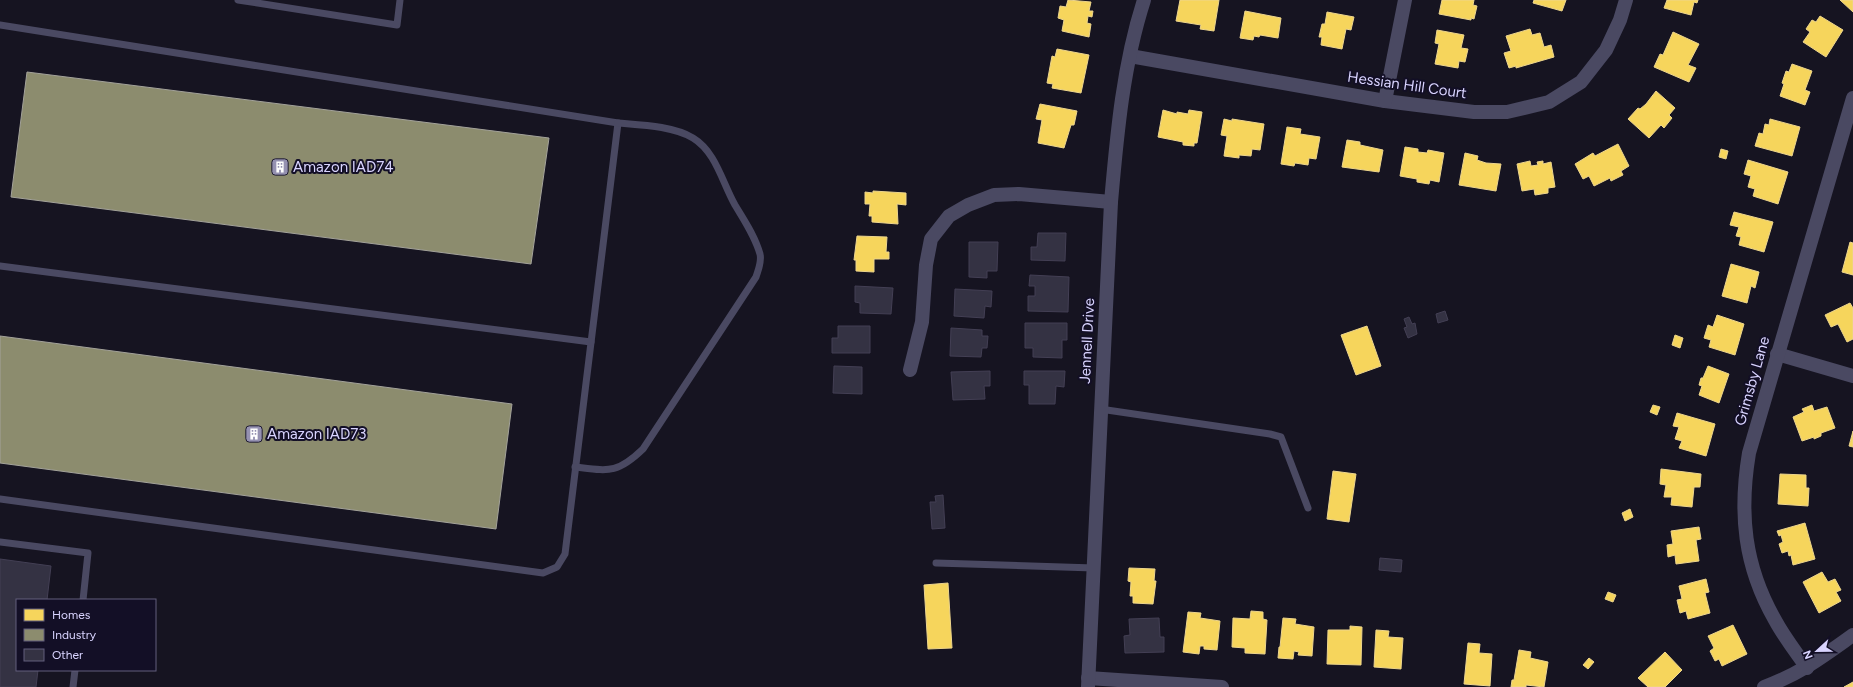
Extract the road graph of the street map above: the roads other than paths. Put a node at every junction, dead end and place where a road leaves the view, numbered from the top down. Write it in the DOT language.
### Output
graph roads {
  1 [pos="238,0"];
  2 [pos="400,0"];
  3 [pos="1144,0"];
  4 [pos="1405,0"];
  5 [pos="1626,0"];
  6 [pos="0,25"];
  7 [pos="1130,56"];
  8 [pos="1853,98"];
  9 [pos="1385,101"];
  10 [pos="618,123"];
  11 [pos="1111,202"];
  12 [pos="0,266"];
  13 [pos="591,342"];
  14 [pos="1777,354"];
  15 [pos="910,370"];
  16 [pos="1853,376"];
  17 [pos="1100,409"];
  18 [pos="575,467"];
  19 [pos="0,499"];
  20 [pos="1308,508"];
  21 [pos="0,542"];
  22 [pos="936,563"];
  23 [pos="1094,568"];
  24 [pos="83,599"];
  25 [pos="1853,635"];
  26 [pos="1807,668"];
  27 [pos="75,671"];
  28 [pos="1088,683"];
  29 [pos="73,687"];
  30 [pos="1222,687"];
  31 [pos="1764,687"];
  1 -- 2 [label="lane"];
  3 -- 7 [label="street, Jennell Drive"];
  4 -- 9 [label="street"];
  5 -- 9 [label="street, Hessian Hill Court"];
  6 -- 10 [label="lane"];
  7 -- 9 [label="street, Hessian Hill Court"];
  7 -- 11 [label="street, Jennell Drive"];
  8 -- 14 [label="street, Grimsby Lane"];
  10 -- 13 [label="lane"];
  10 -- 18 [label="lane"];
  11 -- 15 [label="street"];
  11 -- 17 [label="street, Jennell Drive"];
  12 -- 13 [label="lane"];
  13 -- 18 [label="lane"];
  14 -- 16 [label="street"];
  14 -- 26 [label="street, Grimsby Lane"];
  17 -- 20 [label="lane"];
  17 -- 23 [label="street, Jennell Drive"];
  18 -- 19 [label="lane"];
  21 -- 24 [label="lane"];
  22 -- 23 [label="lane"];
  23 -- 28 [label="street, Jennell Drive"];
  25 -- 26 [label="street"];
  26 -- 31 [label="street"];
  27 -- 29 [label="lane"];
  28 -- 30 [label="street"];
}
